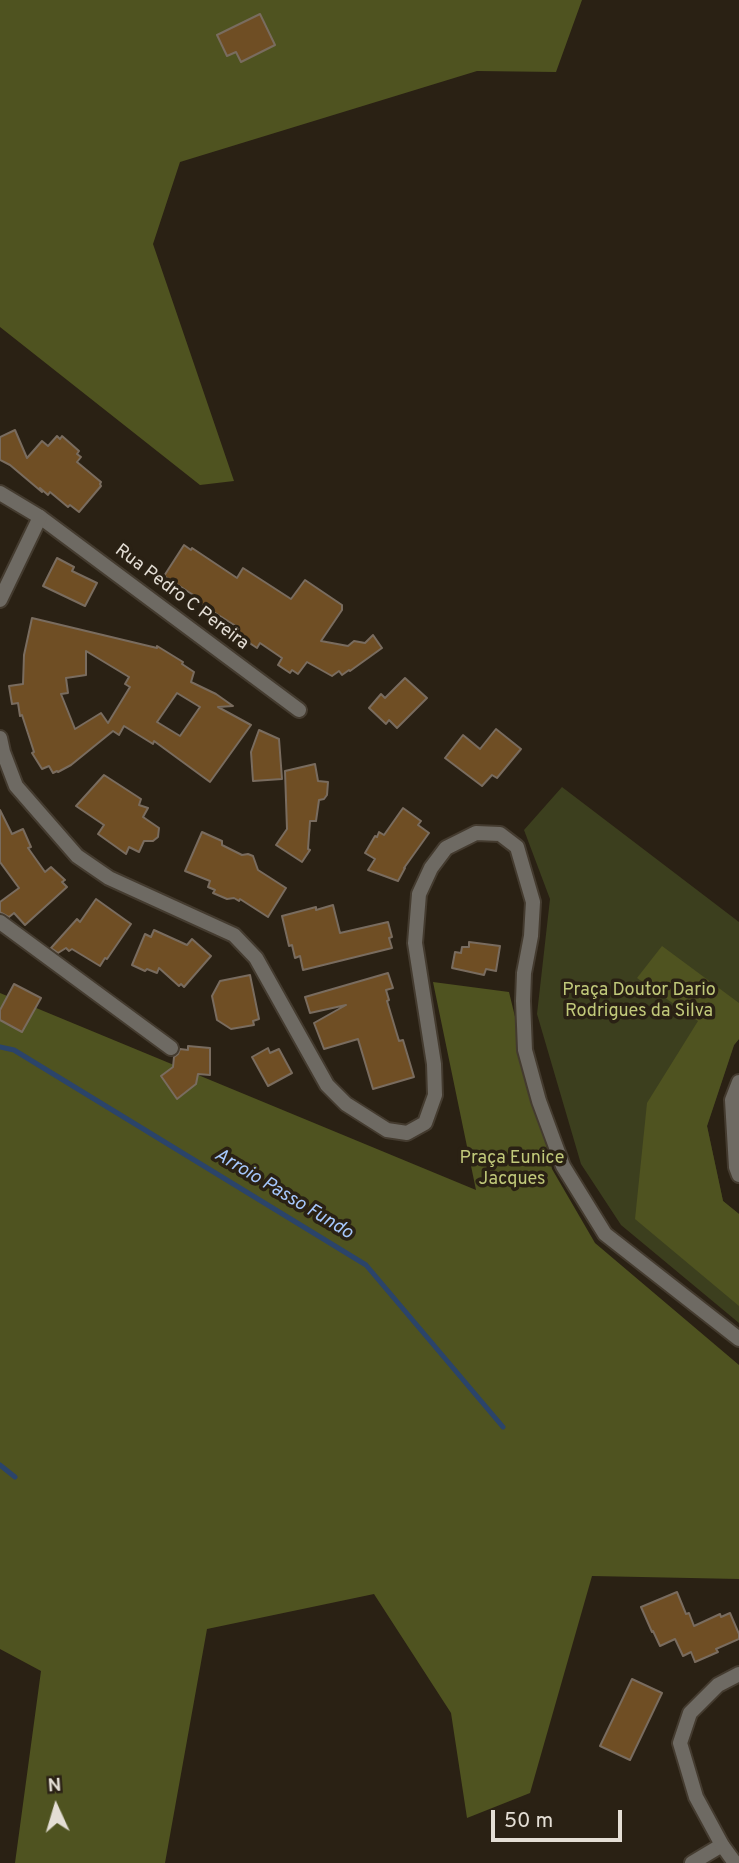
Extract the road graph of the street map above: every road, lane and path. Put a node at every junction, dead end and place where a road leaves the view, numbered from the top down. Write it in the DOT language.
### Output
graph roads {
  1 [pos="0,492"];
  2 [pos="40,517"];
  3 [pos="0,600"];
  4 [pos="299,709"];
  5 [pos="0,738"];
  6 [pos="0,922"];
  7 [pos="171,1048"];
  8 [pos="739,1082"];
  9 [pos="739,1175"];
  10 [pos="739,1339"];
  11 [pos="739,1674"];
  12 [pos="722,1845"];
  13 [pos="692,1863"];
  14 [pos="734,1863"];
  1 -- 2 [label="street, Rua Pedro C Pereira"];
  2 -- 3 [label="street"];
  2 -- 4 [label="street, Rua Pedro C Pereira"];
  5 -- 10 [label="street"];
  6 -- 7 [label="street"];
  8 -- 9 [label="street"];
  11 -- 12 [label="street"];
  12 -- 13 [label="street"];
  12 -- 14 [label="street"];
}
